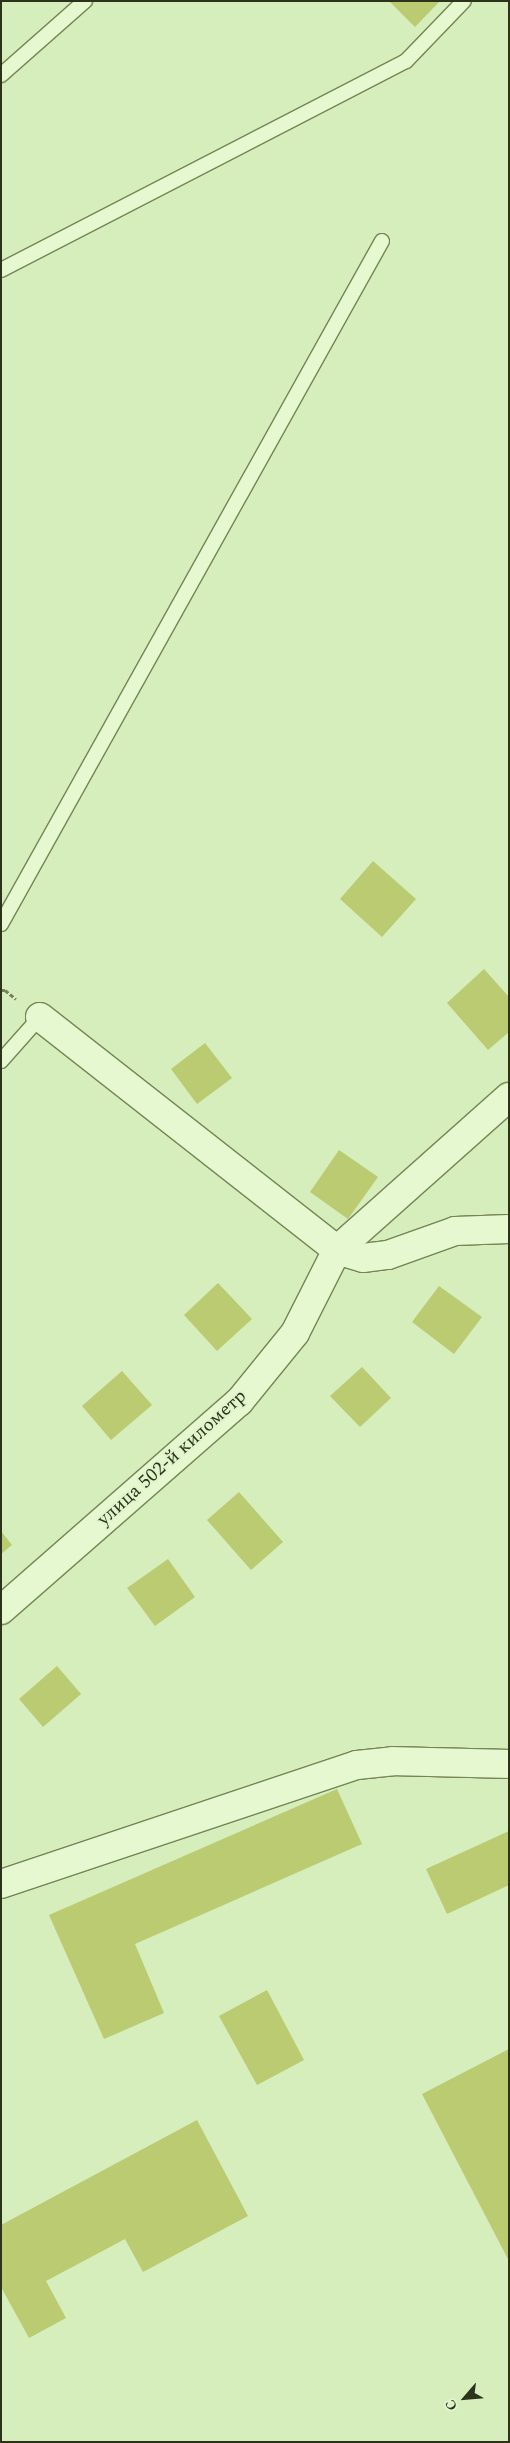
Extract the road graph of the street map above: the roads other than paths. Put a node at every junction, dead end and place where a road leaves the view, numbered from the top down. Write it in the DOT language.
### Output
graph roads {
  1 [pos="85,1"];
  2 [pos="464,1"];
  3 [pos="1,75"];
  4 [pos="382,241"];
  5 [pos="1,270"];
  6 [pos="1,924"];
  7 [pos="40,1017"];
  8 [pos="1,1061"];
  9 [pos="509,1098"];
  10 [pos="509,1229"];
  11 [pos="338,1250"];
  12 [pos="1,1610"];
  13 [pos="509,1764"];
  14 [pos="1,1884"];
  1 -- 3 [label="lane"];
  2 -- 5 [label="lane"];
  4 -- 6 [label="lane"];
  7 -- 8 [label="lane"];
  7 -- 11 [label="street"];
  9 -- 11 [label="street, улица 502-й километр"];
  10 -- 11 [label="street"];
  11 -- 12 [label="street, улица 502-й километр"];
  13 -- 14 [label="street"];
}
